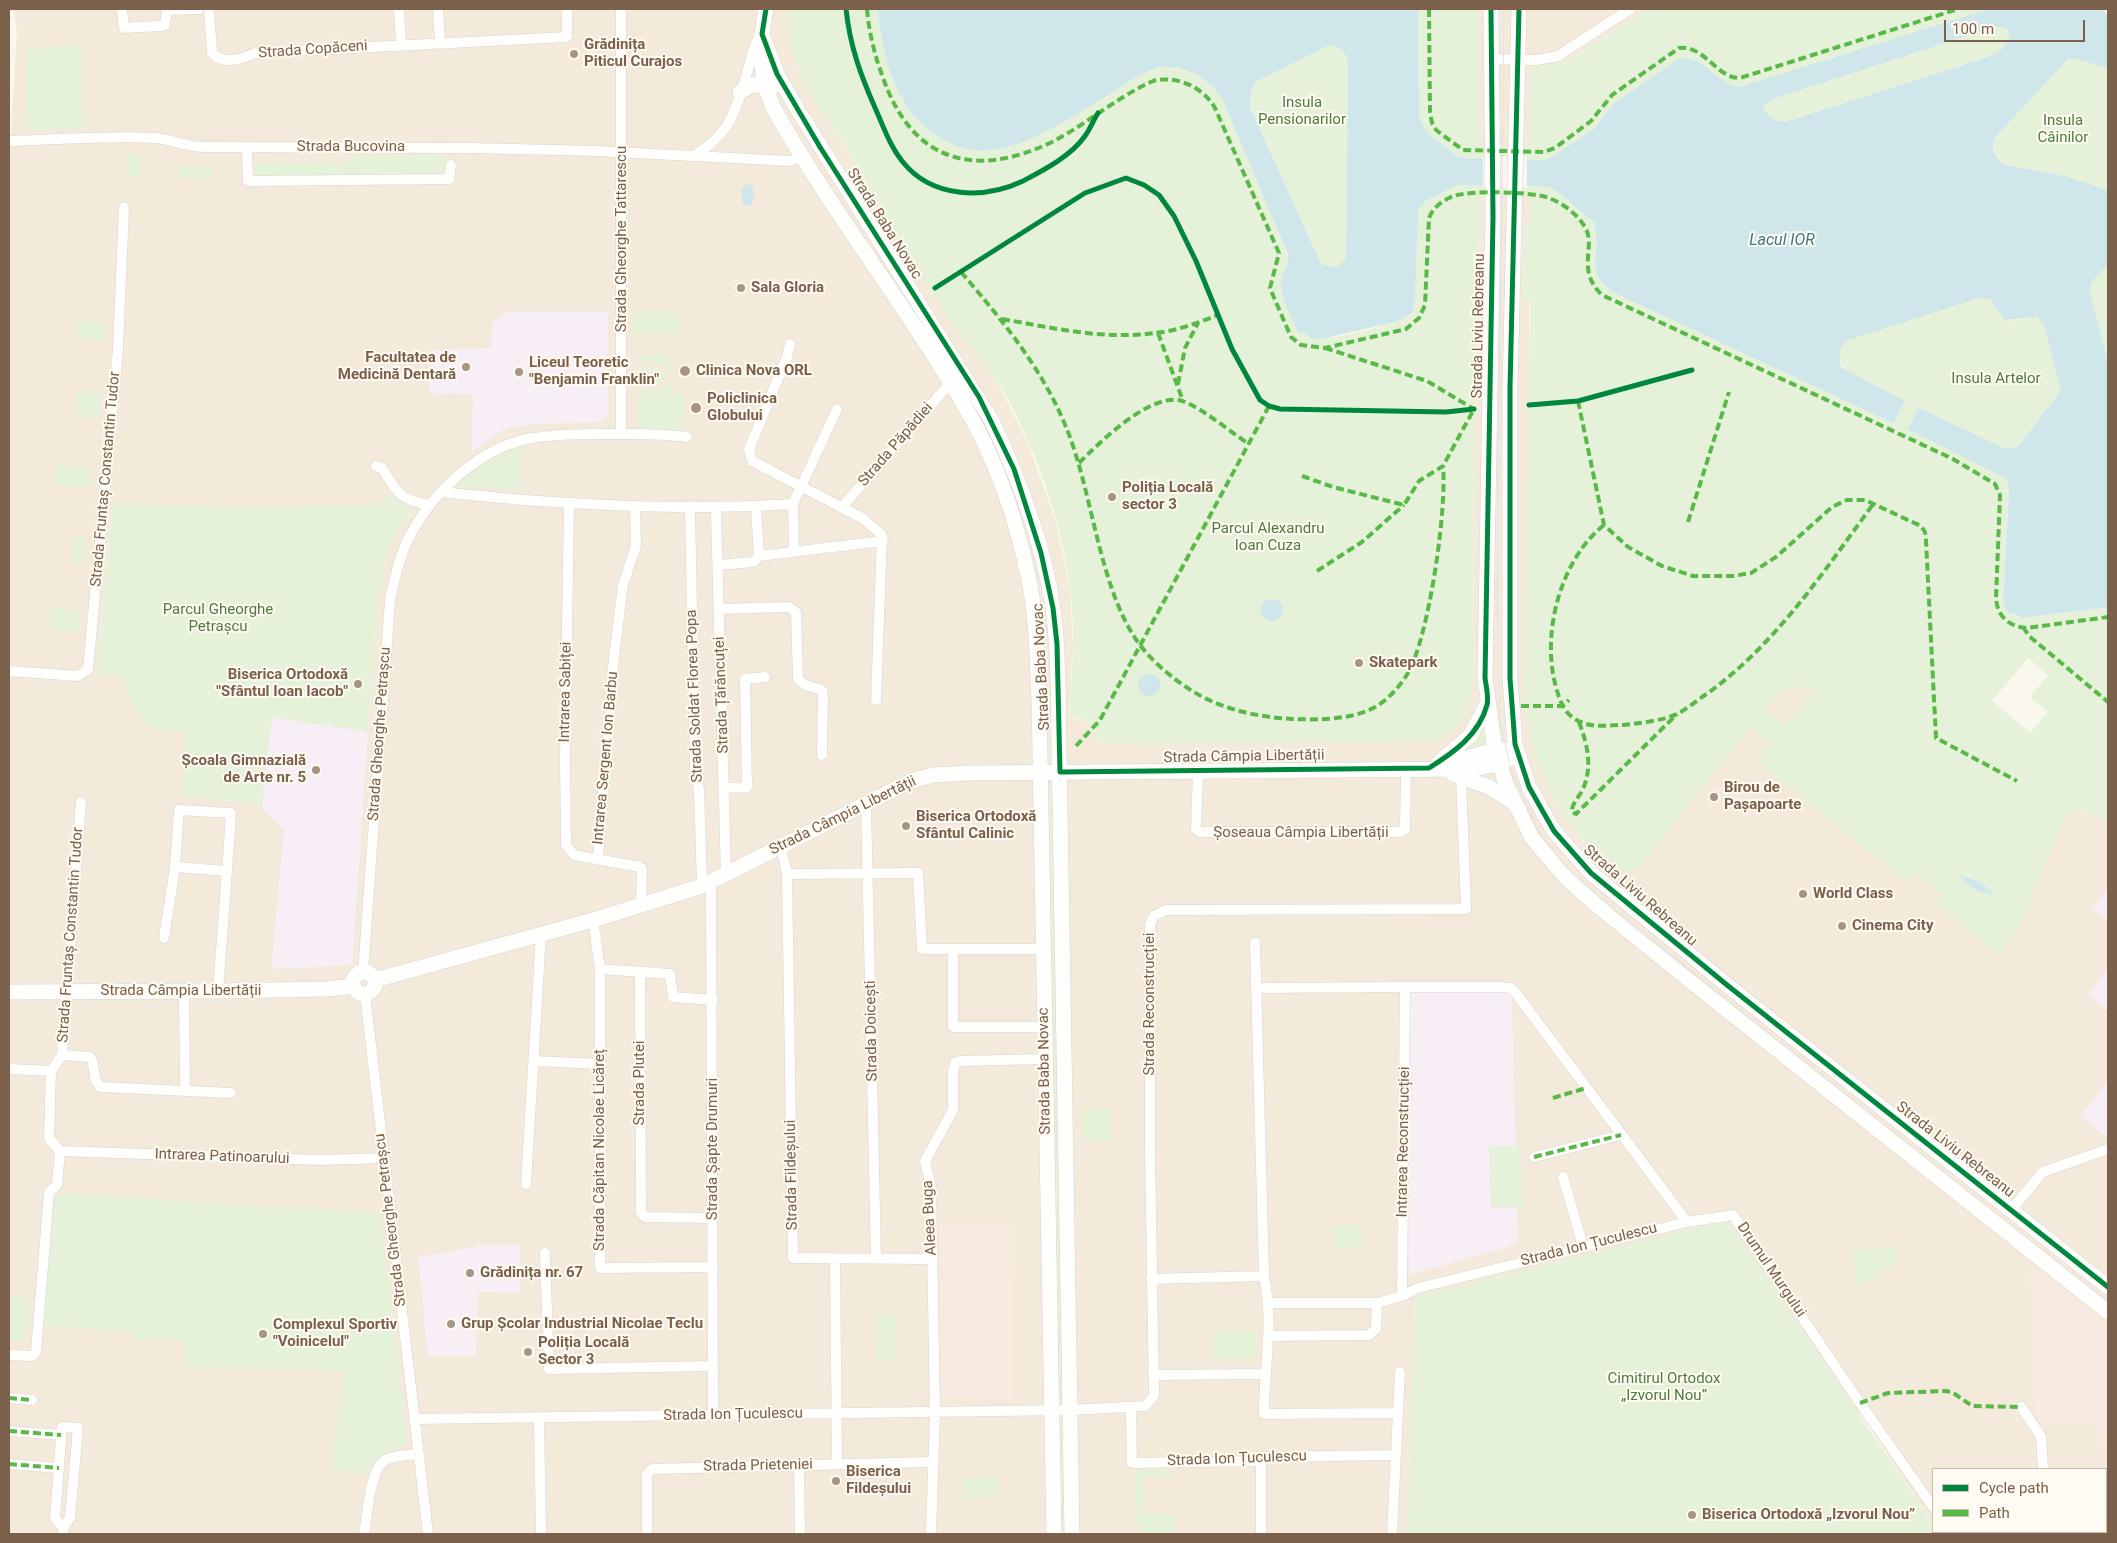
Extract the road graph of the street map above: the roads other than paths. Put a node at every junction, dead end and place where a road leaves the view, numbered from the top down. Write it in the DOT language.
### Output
graph roads {
  1 [pos="122,9"];
  2 [pos="199,9"];
  3 [pos="209,9"];
  4 [pos="399,9"];
  5 [pos="438,9"];
  6 [pos="567,9"];
  7 [pos="621,9"];
  8 [pos="1491,9"];
  9 [pos="1519,9"];
  10 [pos="1630,9"];
  11 [pos="764,22"];
  12 [pos="440,42"];
  13 [pos="401,44"];
  14 [pos="1492,59"];
  15 [pos="1518,59"];
  16 [pos="764,85"];
  17 [pos="740,92"];
  18 [pos="806,124"];
  19 [pos="9,141"];
  20 [pos="247,148"];
  21 [pos="622,152"];
  22 [pos="694,156"];
  23 [pos="803,157"];
  24 [pos="451,165"];
  25 [pos="124,207"];
  26 [pos="790,344"];
  27 [pos="950,383"];
  28 [pos="837,409"];
  29 [pos="621,434"];
  30 [pos="687,437"];
  31 [pos="376,466"];
  32 [pos="802,486"];
  33 [pos="442,492"];
  34 [pos="569,503"];
  35 [pos="793,504"];
  36 [pos="430,506"];
  37 [pos="635,506"];
  38 [pos="690,506"];
  39 [pos="756,506"];
  40 [pos="842,507"];
  41 [pos="716,514"];
  42 [pos="883,541"];
  43 [pos="794,551"];
  44 [pos="759,556"];
  45 [pos="718,565"];
  46 [pos="719,609"];
  47 [pos="9,671"];
  48 [pos="765,677"];
  49 [pos="876,700"];
  50 [pos="1487,704"];
  51 [pos="1515,752"];
  52 [pos="822,755"];
  53 [pos="1497,757"];
  54 [pos="1406,768"];
  55 [pos="1429,768"];
  56 [pos="1198,770"];
  57 [pos="1040,772"];
  58 [pos="1060,772"];
  59 [pos="1462,776"];
  60 [pos="725,788"];
  61 [pos="81,802"];
  62 [pos="1514,803"];
  63 [pos="866,804"];
  64 [pos="781,847"];
  65 [pos="598,858"];
  66 [pos="175,868"];
  67 [pos="227,871"];
  68 [pos="869,873"];
  69 [pos="787,874"];
  70 [pos="726,875"];
  71 [pos="706,884"];
  72 [pos="642,905"];
  73 [pos="593,920"];
  74 [pos="541,934"];
  75 [pos="164,938"];
  76 [pos="1255,943"];
  77 [pos="1043,949"];
  78 [pos="953,950"];
  79 [pos="600,970"];
  80 [pos="640,972"];
  81 [pos="369,976"];
  82 [pos="1405,987"];
  83 [pos="1258,988"];
  84 [pos="359,990"];
  85 [pos="67,991"];
  86 [pos="218,991"];
  87 [pos="9,992"];
  88 [pos="184,992"];
  89 [pos="713,1000"];
  90 [pos="1044,1027"];
  91 [pos="62,1055"];
  92 [pos="1045,1059"];
  93 [pos="534,1061"];
  94 [pos="600,1064"];
  95 [pos="9,1068"];
  96 [pos="51,1071"];
  97 [pos="185,1091"];
  98 [pos="231,1093"];
  99 [pos="1621,1135"];
  100 [pos="2108,1149"];
  101 [pos="60,1151"];
  102 [pos="1534,1157"];
  103 [pos="384,1158"];
  104 [pos="1563,1176"];
  105 [pos="526,1184"];
  106 [pos="2011,1210"];
  107 [pos="713,1218"];
  108 [pos="1686,1222"];
  109 [pos="1583,1246"];
  110 [pos="545,1253"];
  111 [pos="835,1259"];
  112 [pos="876,1259"];
  113 [pos="933,1259"];
  114 [pos="713,1267"];
  115 [pos="1264,1276"];
  116 [pos="1151,1279"];
  117 [pos="2108,1287"];
  118 [pos="1402,1296"];
  119 [pos="1269,1303"];
  120 [pos="1377,1303"];
  121 [pos="2108,1312"];
  122 [pos="1269,1336"];
  123 [pos="9,1355"];
  124 [pos="713,1366"];
  125 [pos="1400,1372"];
  126 [pos="1264,1374"];
  127 [pos="1153,1375"];
  128 [pos="9,1398"];
  129 [pos="32,1400"];
  130 [pos="2021,1407"];
  131 [pos="1131,1409"];
  132 [pos="1052,1410"];
  133 [pos="1071,1410"];
  134 [pos="935,1412"];
  135 [pos="836,1413"];
  136 [pos="1398,1413"];
  137 [pos="713,1415"];
  138 [pos="539,1418"];
  139 [pos="414,1419"];
  140 [pos="9,1431"];
  141 [pos="61,1435"];
  142 [pos="418,1454"];
  143 [pos="1396,1455"];
  144 [pos="1261,1461"];
  145 [pos="932,1462"];
  146 [pos="9,1464"];
  147 [pos="837,1464"];
  148 [pos="799,1465"];
  149 [pos="59,1468"];
  150 [pos="2043,1468"];
  151 [pos="1932,1506"];
  152 [pos="63,1531"];
  153 [pos="364,1534"];
  154 [pos="428,1534"];
  155 [pos="541,1534"];
  156 [pos="647,1534"];
  157 [pos="800,1534"];
  158 [pos="931,1534"];
  159 [pos="1054,1534"];
  160 [pos="1072,1534"];
  161 [pos="1261,1534"];
  162 [pos="1392,1534"];
  1 -- 2 [label="street"];
  3 -- 13 [label="street, Strada Copăceni"];
  4 -- 13 [label="street"];
  5 -- 12 [label="street"];
  6 -- 12 [label="street, Strada Copăceni"];
  7 -- 21 [label="street, Strada Gheorghe Tattarescu"];
  8 -- 14 [label="main road, Strada Liviu Rebreanu"];
  9 -- 15 [label="main road, Strada Liviu Rebreanu"];
  10 -- 15 [label="street"];
  11 -- 16 [label="main road, Strada Baba Novac"];
  11 -- 17 [label="street"];
  11 -- 18 [label="main road, Strada Baba Novac"];
  12 -- 13 [label="street, Strada Copăceni"];
  14 -- 15 [label="street"];
  14 -- 50 [label="main road, Strada Liviu Rebreanu"];
  15 -- 51 [label="main road, Strada Liviu Rebreanu"];
  16 -- 17 [label="main road"];
  16 -- 18 [label="main road"];
  16 -- 23 [label="main road, Strada Baba Novac"];
  17 -- 22 [label="street"];
  18 -- 58 [label="main road, Strada Baba Novac"];
  19 -- 20 [label="street, Strada Bucovina"];
  20 -- 21 [label="street, Strada Bucovina"];
  20 -- 24 [label="street"];
  21 -- 22 [label="street, Strada Bucovina"];
  21 -- 29 [label="street, Strada Gheorghe Tattarescu"];
  22 -- 23 [label="street, Strada Bucovina"];
  23 -- 27 [label="main road, Strada Baba Novac"];
  25 -- 47 [label="street, Strada Fruntaș Constantin Tudor"];
  26 -- 32 [label="street"];
  27 -- 40 [label="street, Strada Păpădiei"];
  27 -- 57 [label="main road, Strada Baba Novac"];
  28 -- 32 [label="street"];
  29 -- 30 [label="street"];
  29 -- 33 [label="street, Strada Gheorghe Petrașcu"];
  31 -- 36 [label="street"];
  32 -- 35 [label="street"];
  32 -- 40 [label="street"];
  33 -- 34 [label="street"];
  33 -- 36 [label="street, Strada Gheorghe Petrașcu"];
  34 -- 37 [label="street"];
  34 -- 65 [label="street, Intrarea Sabiței"];
  35 -- 39 [label="street"];
  35 -- 43 [label="street"];
  36 -- 81 [label="street, Strada Gheorghe Petrașcu"];
  37 -- 38 [label="street"];
  37 -- 65 [label="street, Intrarea Sergent Ion Barbu"];
  38 -- 39 [label="street"];
  38 -- 71 [label="street, Strada Soldat Florea Popa"];
  39 -- 44 [label="street"];
  40 -- 42 [label="street"];
  41 -- 45 [label="street, Strada Țărăncuței"];
  42 -- 43 [label="street"];
  42 -- 49 [label="street"];
  43 -- 44 [label="street"];
  44 -- 45 [label="street"];
  45 -- 46 [label="street, Strada Țărăncuței"];
  46 -- 52 [label="street"];
  46 -- 60 [label="street, Strada Țărăncuței"];
  48 -- 60 [label="street"];
  50 -- 53 [label="main road, Strada Liviu Rebreanu"];
  50 -- 55 [label="main road"];
  51 -- 53 [label="main road, Strada Câmpia Libertății"];
  51 -- 106 [label="main road, Strada Liviu Rebreanu"];
  53 -- 55 [label="main road, Strada Câmpia Libertății"];
  53 -- 62 [label="main road, Strada Liviu Rebreanu"];
  54 -- 55 [label="main road, Strada Câmpia Libertății"];
  54 -- 56 [label="main road, Strada Câmpia Libertății"];
  54 -- 56 [label="street, Șoseaua Câmpia Libertății"];
  55 -- 59 [label="main road"];
  56 -- 58 [label="main road, Strada Câmpia Libertății"];
  57 -- 58 [label="main road, Strada Câmpia Libertății"];
  57 -- 63 [label="main road, Strada Câmpia Libertății"];
  57 -- 77 [label="main road, Strada Baba Novac"];
  58 -- 133 [label="main road, Strada Baba Novac"];
  59 -- 62 [label="main road"];
  59 -- 116 [label="street, Strada Reconstrucției"];
  60 -- 70 [label="street, Strada Țărăncuței"];
  61 -- 85 [label="street, Strada Fruntaș Constantin Tudor"];
  62 -- 121 [label="main road, Strada Liviu Rebreanu"];
  63 -- 64 [label="main road, Strada Câmpia Libertății"];
  63 -- 68 [label="street, Strada Doicești"];
  64 -- 69 [label="street, Strada Fildeșului"];
  64 -- 70 [label="main road, Strada Câmpia Libertății"];
  65 -- 72 [label="street, Intrarea Sabiței"];
  66 -- 67 [label="street"];
  66 -- 67 [label="street"];
  66 -- 75 [label="street"];
  67 -- 86 [label="street"];
  68 -- 69 [label="street"];
  68 -- 78 [label="street"];
  68 -- 112 [label="street, Strada Doicești"];
  69 -- 111 [label="street, Strada Fildeșului"];
  70 -- 71 [label="main road, Strada Câmpia Libertății"];
  71 -- 72 [label="main road, Strada Câmpia Libertății"];
  71 -- 89 [label="street, Strada Șapte Drumuri"];
  72 -- 73 [label="main road, Strada Câmpia Libertății"];
  73 -- 74 [label="main road, Strada Câmpia Libertății"];
  73 -- 79 [label="street, Strada Căpitan Nicolae Licăreț"];
  74 -- 81 [label="main road, Strada Câmpia Libertății"];
  74 -- 93 [label="street"];
  76 -- 83 [label="street"];
  77 -- 78 [label="street"];
  77 -- 90 [label="main road, Strada Baba Novac"];
  78 -- 90 [label="street"];
  79 -- 80 [label="street"];
  79 -- 94 [label="street, Strada Căpitan Nicolae Licăreț"];
  80 -- 89 [label="street"];
  80 -- 107 [label="street, Strada Plutei"];
  81 -- 84 [label="main road"];
  82 -- 83 [label="street"];
  82 -- 99 [label="street"];
  82 -- 118 [label="street, Intrarea Reconstrucției"];
  83 -- 115 [label="street"];
  84 -- 86 [label="main road, Strada Câmpia Libertății"];
  84 -- 103 [label="street, Strada Gheorghe Petrașcu"];
  85 -- 87 [label="main road, Strada Câmpia Libertății"];
  85 -- 88 [label="main road, Strada Câmpia Libertății"];
  85 -- 91 [label="street, Strada Fruntaș Constantin Tudor"];
  86 -- 88 [label="main road, Strada Câmpia Libertății"];
  88 -- 97 [label="street"];
  89 -- 107 [label="street, Strada Șapte Drumuri"];
  90 -- 92 [label="main road, Strada Baba Novac"];
  91 -- 96 [label="street, Strada Fruntaș Constantin Tudor"];
  91 -- 97 [label="street"];
  92 -- 113 [label="street, Aleea Buga"];
  92 -- 132 [label="main road, Strada Baba Novac"];
  93 -- 94 [label="street"];
  93 -- 105 [label="street"];
  94 -- 114 [label="street, Strada Căpitan Nicolae Licăreț"];
  95 -- 96 [label="street"];
  96 -- 101 [label="street"];
  97 -- 98 [label="street"];
  99 -- 102 [label="street"];
  99 -- 108 [label="street"];
  100 -- 106 [label="street"];
  101 -- 103 [label="street, Intrarea Patinoarului"];
  101 -- 123 [label="street"];
  103 -- 139 [label="street, Strada Gheorghe Petrașcu"];
  104 -- 109 [label="street"];
  106 -- 117 [label="main road, Strada Liviu Rebreanu"];
  107 -- 114 [label="street, Strada Șapte Drumuri"];
  108 -- 109 [label="street, Strada Ion Țuculescu"];
  108 -- 151 [label="street, Drumul Murgului"];
  109 -- 118 [label="street, Strada Ion Țuculescu"];
  110 -- 124 [label="street"];
  111 -- 112 [label="street"];
  111 -- 135 [label="street"];
  112 -- 113 [label="street"];
  113 -- 134 [label="street, Aleea Buga"];
  114 -- 124 [label="street, Strada Șapte Drumuri"];
  115 -- 116 [label="street"];
  115 -- 119 [label="street"];
  116 -- 127 [label="street, Strada Reconstrucției"];
  118 -- 120 [label="street, Strada Ion Țuculescu"];
  119 -- 120 [label="street, Strada Ion Țuculescu"];
  119 -- 122 [label="street"];
  120 -- 122 [label="street"];
  122 -- 126 [label="street"];
  124 -- 137 [label="street, Strada Șapte Drumuri"];
  125 -- 136 [label="street"];
  126 -- 127 [label="street"];
  126 -- 136 [label="street"];
  127 -- 131 [label="street"];
  128 -- 129 [label="street"];
  130 -- 150 [label="street"];
  131 -- 133 [label="street"];
  131 -- 144 [label="street, Strada Ion Țuculescu"];
  132 -- 133 [label="street, Strada Ion Țuculescu"];
  132 -- 134 [label="street, Strada Ion Țuculescu"];
  132 -- 159 [label="main road, Strada Baba Novac"];
  133 -- 160 [label="main road, Strada Baba Novac"];
  134 -- 135 [label="street, Strada Ion Țuculescu"];
  134 -- 145 [label="street, Aleea Buga"];
  135 -- 137 [label="street, Strada Ion Țuculescu"];
  135 -- 147 [label="street"];
  136 -- 143 [label="street"];
  137 -- 138 [label="street, Strada Ion Țuculescu"];
  138 -- 139 [label="street, Strada Ion Țuculescu"];
  138 -- 155 [label="street"];
  139 -- 142 [label="street, Strada Gheorghe Petrașcu"];
  140 -- 141 [label="street"];
  141 -- 149 [label="street"];
  141 -- 152 [label="street"];
  142 -- 153 [label="street"];
  142 -- 154 [label="street, Strada Gheorghe Petrașcu"];
  143 -- 144 [label="street, Strada Ion Țuculescu"];
  143 -- 162 [label="street"];
  144 -- 161 [label="street"];
  145 -- 147 [label="street, Strada Prieteniei"];
  145 -- 158 [label="street, Aleea Buga"];
  146 -- 149 [label="street"];
  147 -- 148 [label="street, Strada Prieteniei"];
  148 -- 156 [label="street, Strada Prieteniei"];
  148 -- 157 [label="street"];
  149 -- 152 [label="street"];
}
